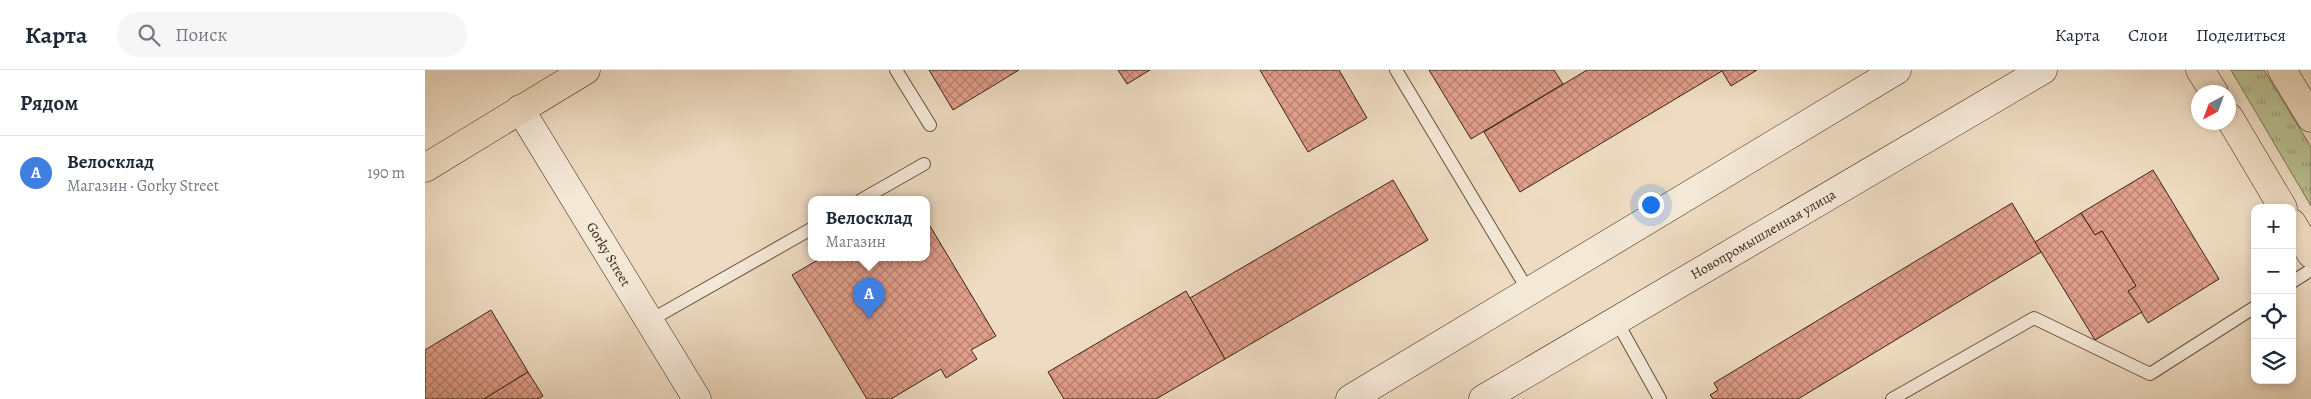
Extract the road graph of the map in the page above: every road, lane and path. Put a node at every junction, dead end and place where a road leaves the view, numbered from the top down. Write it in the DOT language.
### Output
graph roads {
  1 [pos="586,70"];
  2 [pos="896,70"];
  3 [pos="1396,70"];
  4 [pos="1897,70"];
  5 [pos="2043,70"];
  6 [pos="2201,70"];
  7 [pos="2282,70"];
  8 [pos="2210,85"];
  9 [pos="520,109"];
  10 [pos="2311,118"];
  11 [pos="930,124"];
  12 [pos="2236,129"];
  13 [pos="925,164"];
  14 [pos="425,168"];
  15 [pos="868,196"];
  16 [pos="2281,204"];
  17 [pos="2296,230"];
  18 [pos="808,231"];
  19 [pos="2311,254"];
  20 [pos="2311,270"];
  21 [pos="2296,279"];
  22 [pos="1529,292"];
  23 [pos="2251,310"];
  24 [pos="1616,320"];
  25 [pos="649,321"];
  26 [pos="697,399"];
  27 [pos="1350,399"];
  28 [pos="1483,399"];
  29 [pos="1660,399"];
  30 [pos="1892,399"];
  1 -- 9 [label="main road"];
  2 -- 11 [label="lane"];
  3 -- 22 [label="lane"];
  4 -- 22 [label="main road"];
  5 -- 24 [label="main road, Новопромышленная улица"];
  6 -- 8 [label="main road"];
  7 -- 10 [label="main road"];
  9 -- 14 [label="main road"];
  9 -- 25 [label="main road, Gorky Street"];
  12 -- 16 [label="main road"];
  13 -- 15 [label="lane"];
  17 -- 19 [label="main road"];
  18 -- 25 [label="lane"];
  20 -- 21 [label="lane"];
  22 -- 27 [label="main road"];
  23 -- 30 [label="lane"];
  24 -- 28 [label="main road, Новопромышленная улица"];
  24 -- 29 [label="lane"];
  25 -- 26 [label="main road, Gorky Street"];
}
